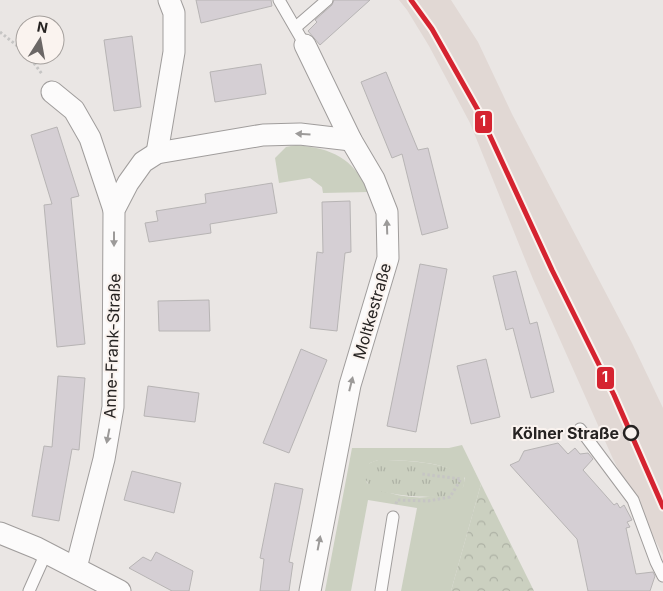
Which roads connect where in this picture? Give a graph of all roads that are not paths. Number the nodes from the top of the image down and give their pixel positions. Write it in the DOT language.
graph roads {
  1 [pos="169,0"];
  2 [pos="279,0"];
  3 [pos="327,0"];
  4 [pos="301,36"];
  5 [pos="52,92"];
  6 [pos="351,140"];
  7 [pos="157,153"];
  8 [pos="114,210"];
  9 [pos="580,429"];
  10 [pos="393,517"];
  11 [pos="0,533"];
  12 [pos="46,553"];
  13 [pos="76,568"];
  14 [pos="663,576"];
  15 [pos="29,591"];
  16 [pos="120,591"];
  17 [pos="310,591"];
  18 [pos="382,591"];
  1 -- 7 [label="street"];
  2 -- 4 [label="lane"];
  3 -- 4 [label="lane"];
  4 -- 6 [label="street, Moltkestraße"];
  5 -- 8 [label="street, Anne-Frank-Straße"];
  6 -- 7 [label="street, one-way"];
  17 -- 6 [label="street, Moltkestraße, one-way"];
  7 -- 8 [label="street, Anne-Frank-Straße"];
  8 -- 13 [label="street, Anne-Frank-Straße, one-way"];
  9 -- 14 [label="lane"];
  10 -- 18 [label="lane"];
  11 -- 12 [label="street"];
  12 -- 13 [label="street"];
  12 -- 15 [label="lane"];
  13 -- 16 [label="street"];
}
